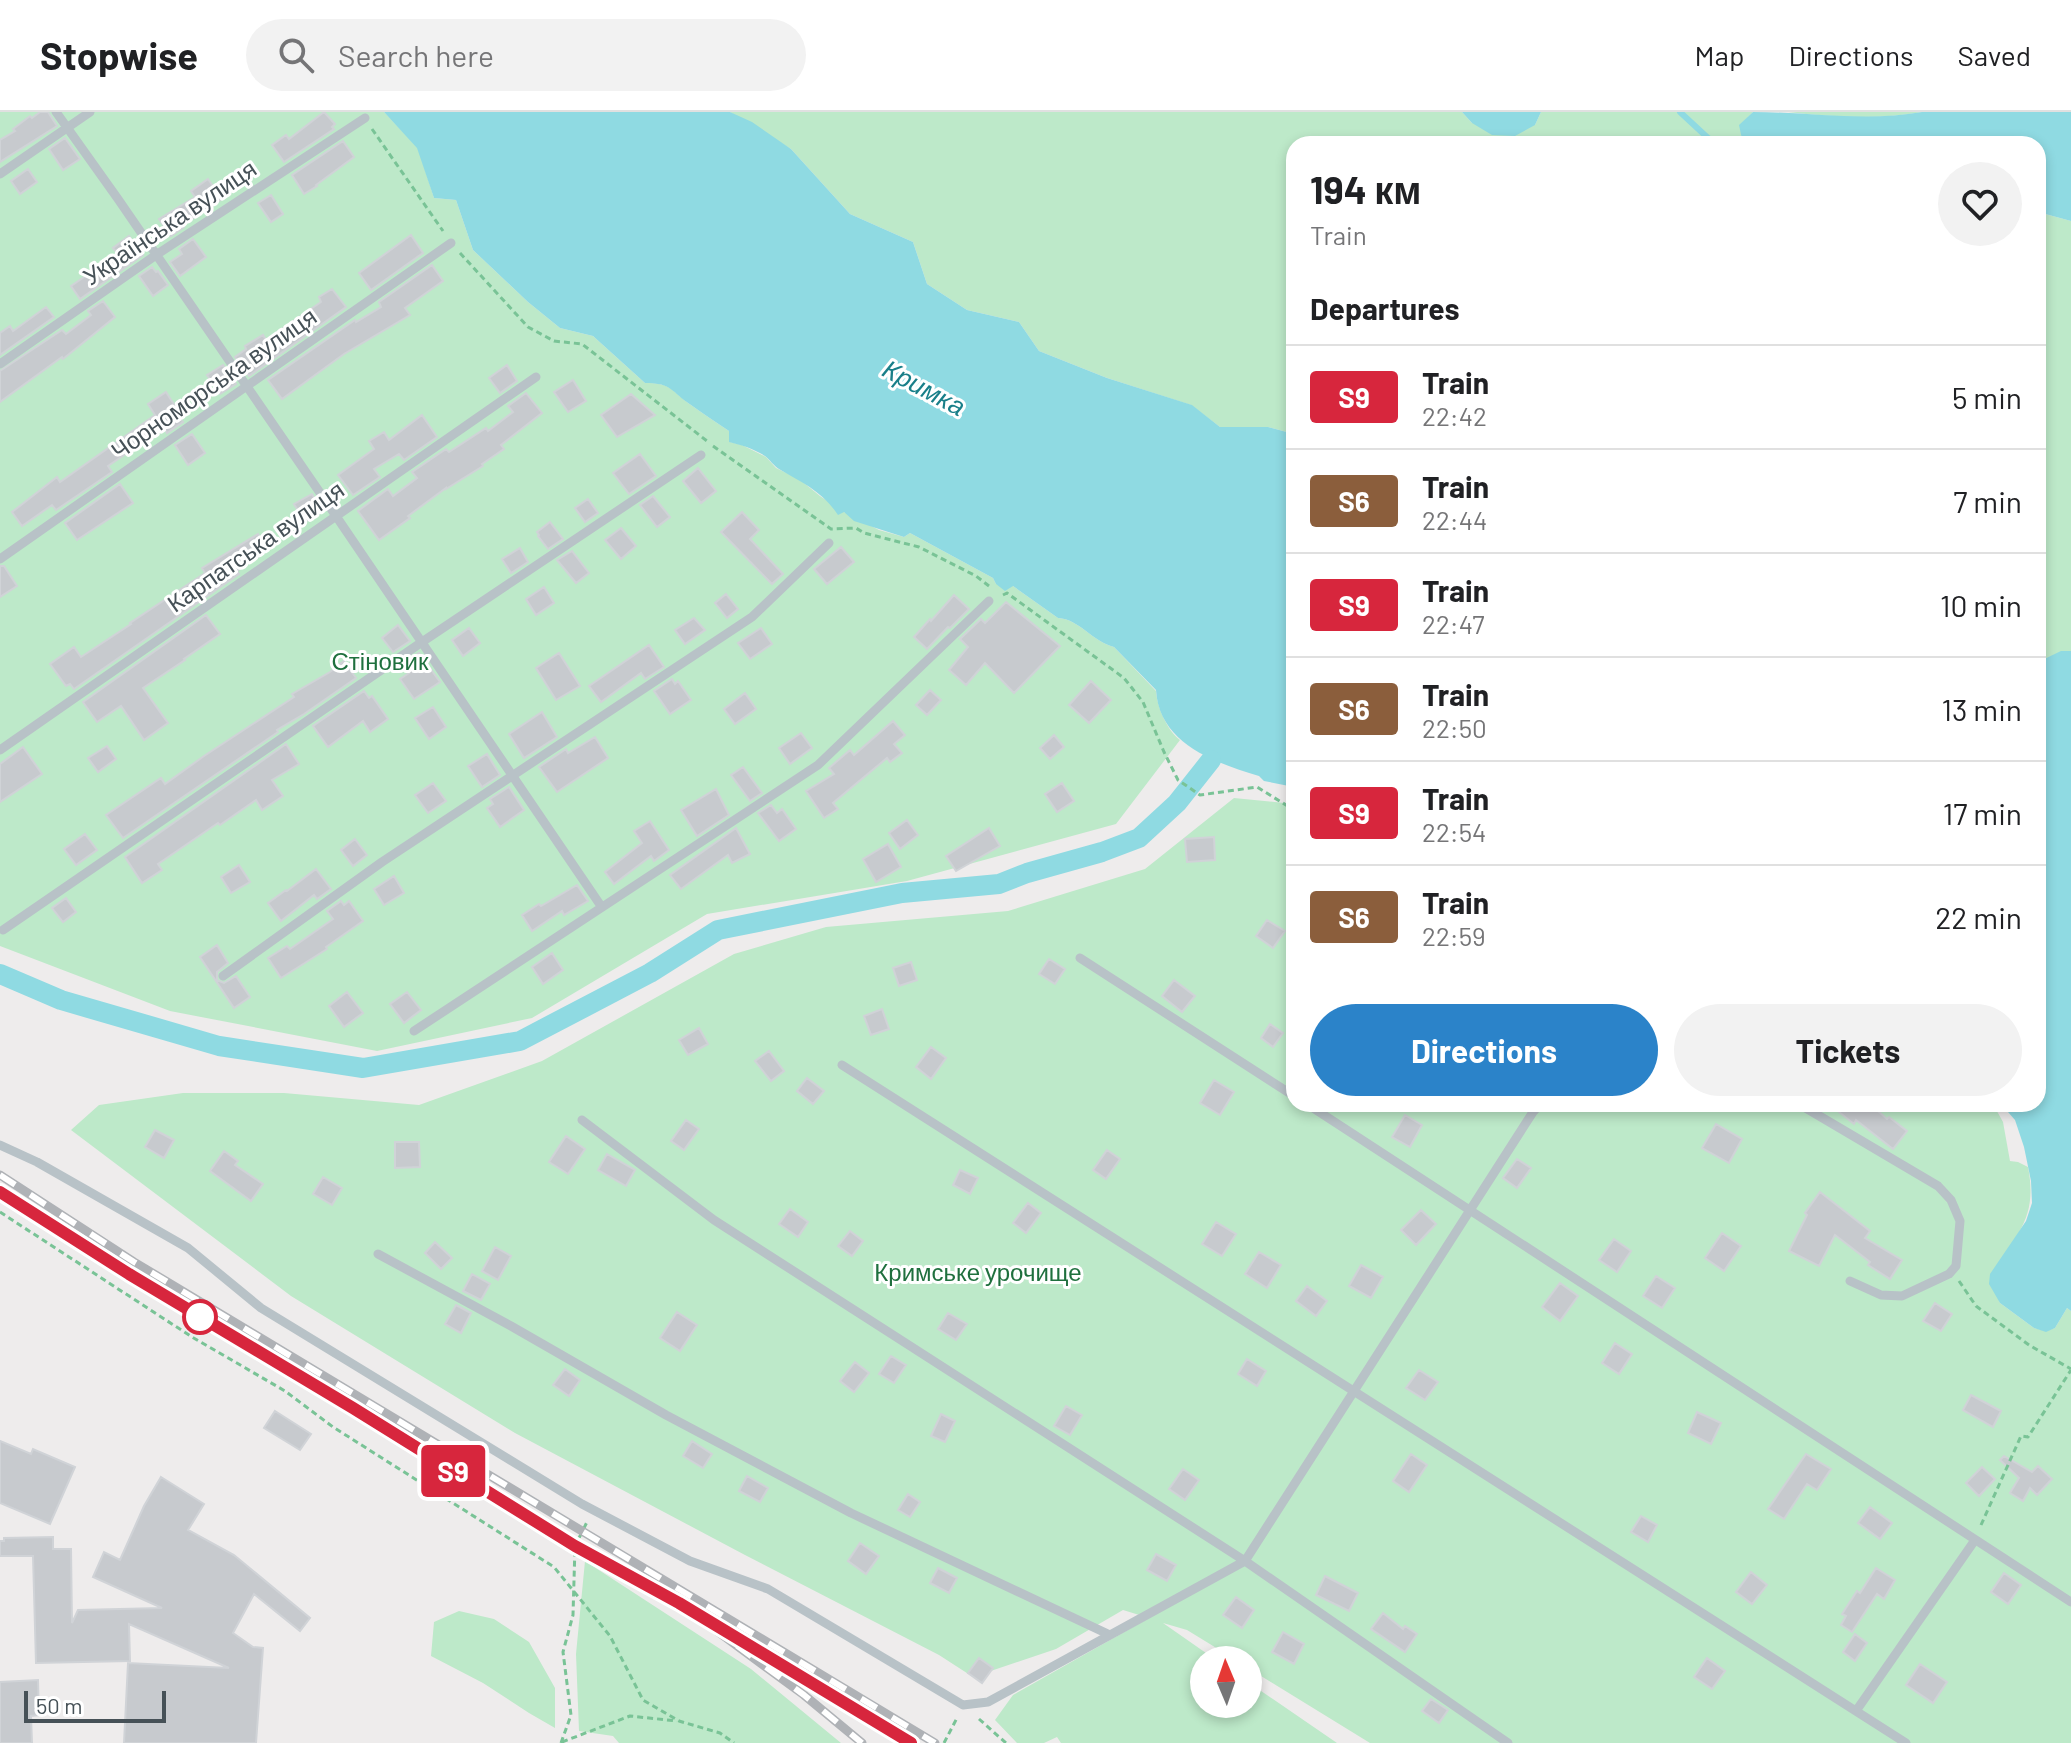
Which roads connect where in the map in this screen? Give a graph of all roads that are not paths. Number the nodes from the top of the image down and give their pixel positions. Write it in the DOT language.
graph roads {
  1 [pos="56,112"];
  2 [pos="90,112"];
  3 [pos="365,118"];
  4 [pos="66,128"];
  5 [pos="0,174"];
  6 [pos="451,243"];
  7 [pos="156,255"];
  8 [pos="0,364"];
  9 [pos="536,377"];
  10 [pos="246,385"];
  11 [pos="701,455"];
  12 [pos="336,516"];
  13 [pos="829,543"];
  14 [pos="0,559"];
  15 [pos="989,601"];
  16 [pos="422,642"];
  17 [pos="0,750"];
  18 [pos="514,776"];
  19 [pos="601,906"];
  20 [pos="3,930"];
  21 [pos="1080,958"];
  22 [pos="223,976"];
  23 [pos="414,1031"];
  24 [pos="842,1065"];
  25 [pos="1286,1091"];
  26 [pos="1319,1112"];
  27 [pos="1533,1112"];
  28 [pos="1813,1112"];
  29 [pos="582,1120"];
  30 [pos="0,1145"];
  31 [pos="1471,1209"];
  32 [pos="378,1254"];
  33 [pos="1850,1281"];
  34 [pos="1354,1390"];
  35 [pos="1975,1540"];
  36 [pos="1245,1561"];
  37 [pos="2071,1602"];
  38 [pos="1110,1635"];
  39 [pos="1856,1711"];
  40 [pos="1508,1743"];
  41 [pos="1906,1743"];
  1 -- 4 [label="lane"];
  2 -- 4 [label="lane"];
  3 -- 7 [label="lane, Українська вулиця"];
  4 -- 5 [label="lane"];
  4 -- 7 [label="lane"];
  6 -- 10 [label="lane, Чорноморська вулиця"];
  7 -- 8 [label="lane, Українська вулиця"];
  7 -- 10 [label="lane"];
  9 -- 12 [label="lane, Карпатська вулиця"];
  10 -- 12 [label="lane"];
  10 -- 14 [label="lane, Чорноморська вулиця"];
  11 -- 16 [label="lane"];
  12 -- 16 [label="lane"];
  12 -- 17 [label="lane, Карпатська вулиця"];
  13 -- 18 [label="lane"];
  15 -- 19 [label="lane"];
  16 -- 18 [label="lane"];
  16 -- 20 [label="lane"];
  18 -- 19 [label="lane"];
  18 -- 22 [label="lane"];
  19 -- 23 [label="lane"];
  21 -- 25 [label="lane"];
  24 -- 34 [label="lane"];
  26 -- 31 [label="lane"];
  27 -- 31 [label="lane"];
  28 -- 33 [label="lane"];
  29 -- 36 [label="lane"];
  30 -- 38 [label="lane"];
  31 -- 34 [label="lane"];
  31 -- 35 [label="lane"];
  32 -- 38 [label="lane"];
  34 -- 36 [label="lane"];
  34 -- 39 [label="lane"];
  35 -- 37 [label="lane"];
  35 -- 39 [label="lane"];
  36 -- 38 [label="lane"];
  36 -- 40 [label="lane"];
  39 -- 41 [label="lane"];
}
